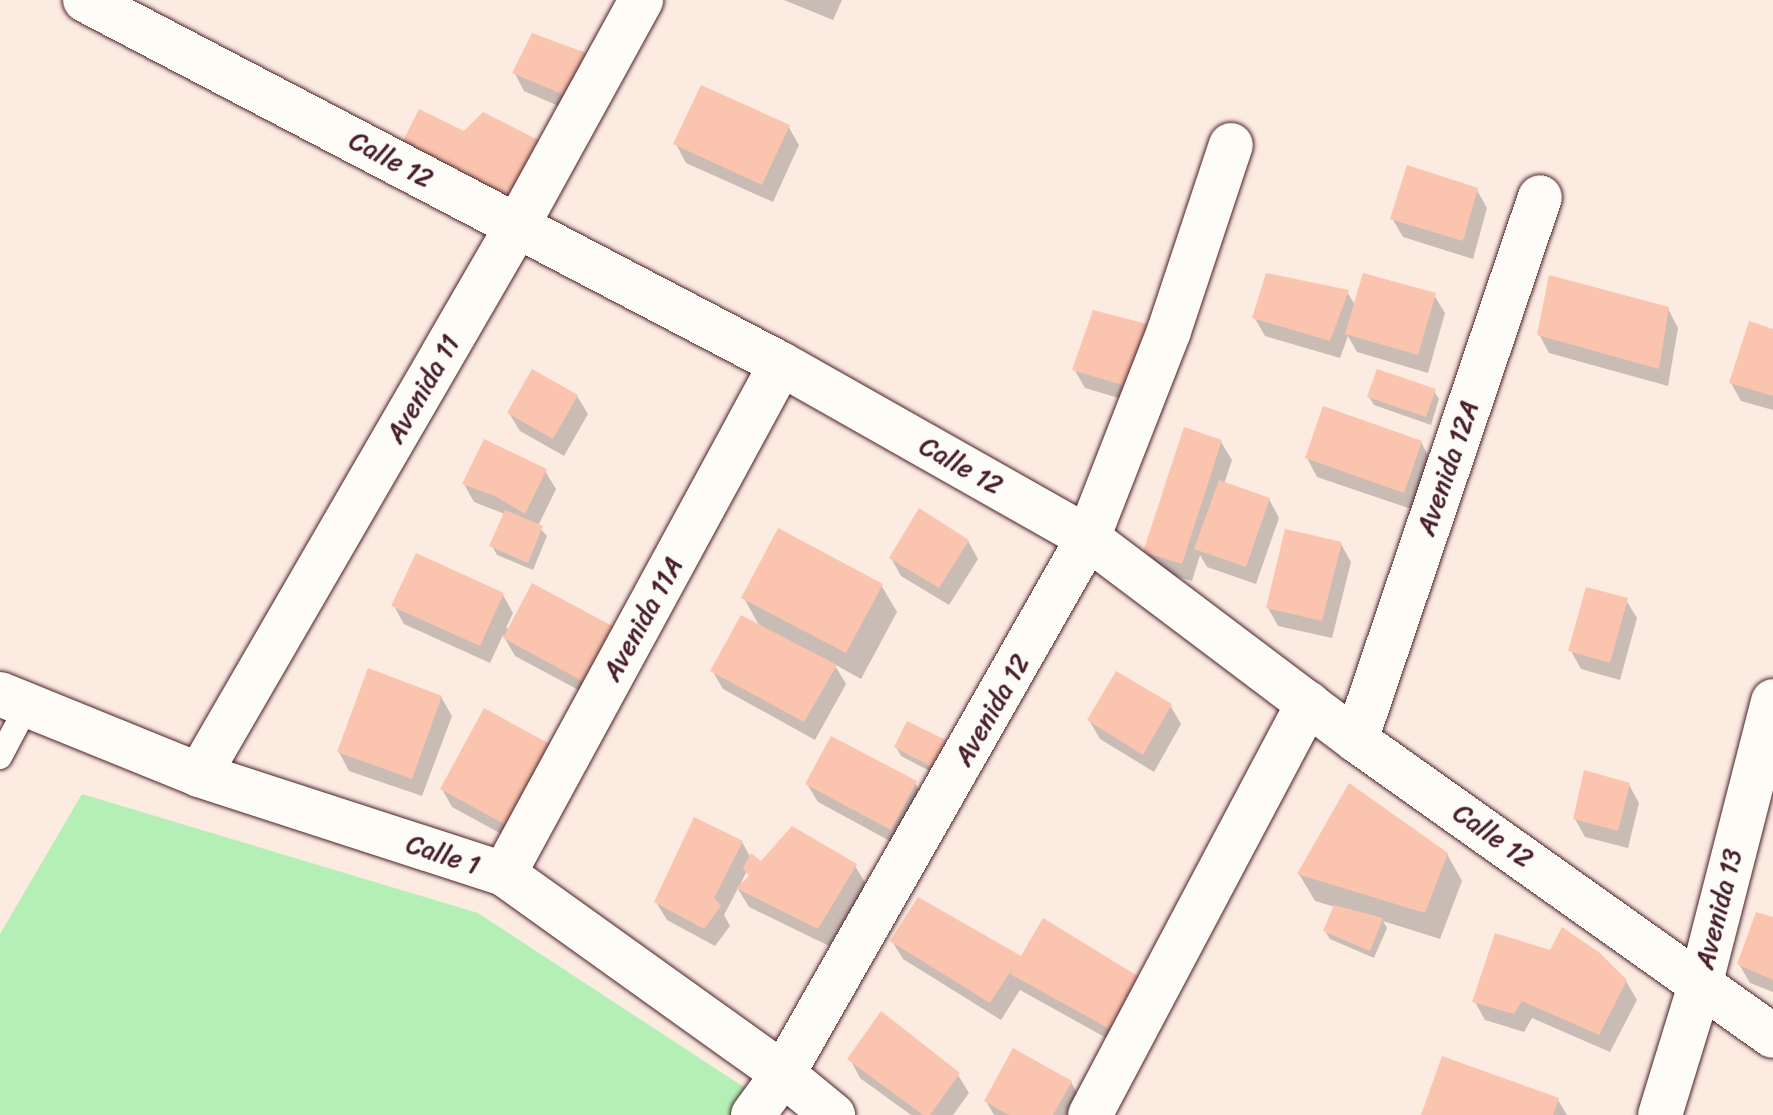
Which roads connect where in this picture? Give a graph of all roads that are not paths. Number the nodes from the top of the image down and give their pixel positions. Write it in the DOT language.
graph roads {
  1 [pos="85,0"];
  2 [pos="641,0"];
  3 [pos="1231,145"];
  4 [pos="1540,197"];
  5 [pos="517,226"];
  6 [pos="781,364"];
  7 [pos="1088,538"];
  8 [pos="13,700"];
  9 [pos="1773,701"];
  10 [pos="1308,703"];
  11 [pos="1356,740"];
  12 [pos="0,757"];
  13 [pos="199,775"];
  14 [pos="504,874"];
  15 [pos="1701,982"];
  16 [pos="1773,1036"];
  17 [pos="783,1074"];
  18 [pos="753,1115"];
  19 [pos="833,1115"];
  20 [pos="1090,1115"];
  21 [pos="1660,1115"];
  1 -- 5 [label="street, Calle 12"];
  2 -- 5 [label="street, Avenida 11"];
  3 -- 7 [label="street, Avenida 12"];
  4 -- 11 [label="street, Avenida 12A"];
  5 -- 6 [label="street, Calle 12"];
  5 -- 13 [label="street, Avenida 11"];
  6 -- 7 [label="street, Calle 12"];
  6 -- 14 [label="street, Avenida 11A"];
  7 -- 10 [label="street, Calle 12"];
  7 -- 17 [label="street, Avenida 12"];
  8 -- 12 [label="lane"];
  8 -- 13 [label="street, Calle 1"];
  9 -- 15 [label="street, Avenida 13"];
  10 -- 11 [label="street, Calle 12"];
  10 -- 20 [label="street"];
  11 -- 15 [label="street, Calle 12"];
  13 -- 14 [label="street, Calle 1"];
  14 -- 17 [label="street, Calle 1"];
  15 -- 16 [label="street, Calle 12"];
  15 -- 21 [label="street, Avenida 13"];
  17 -- 18 [label="street, Avenida 12"];
  17 -- 19 [label="street, Calle 1"];
}
